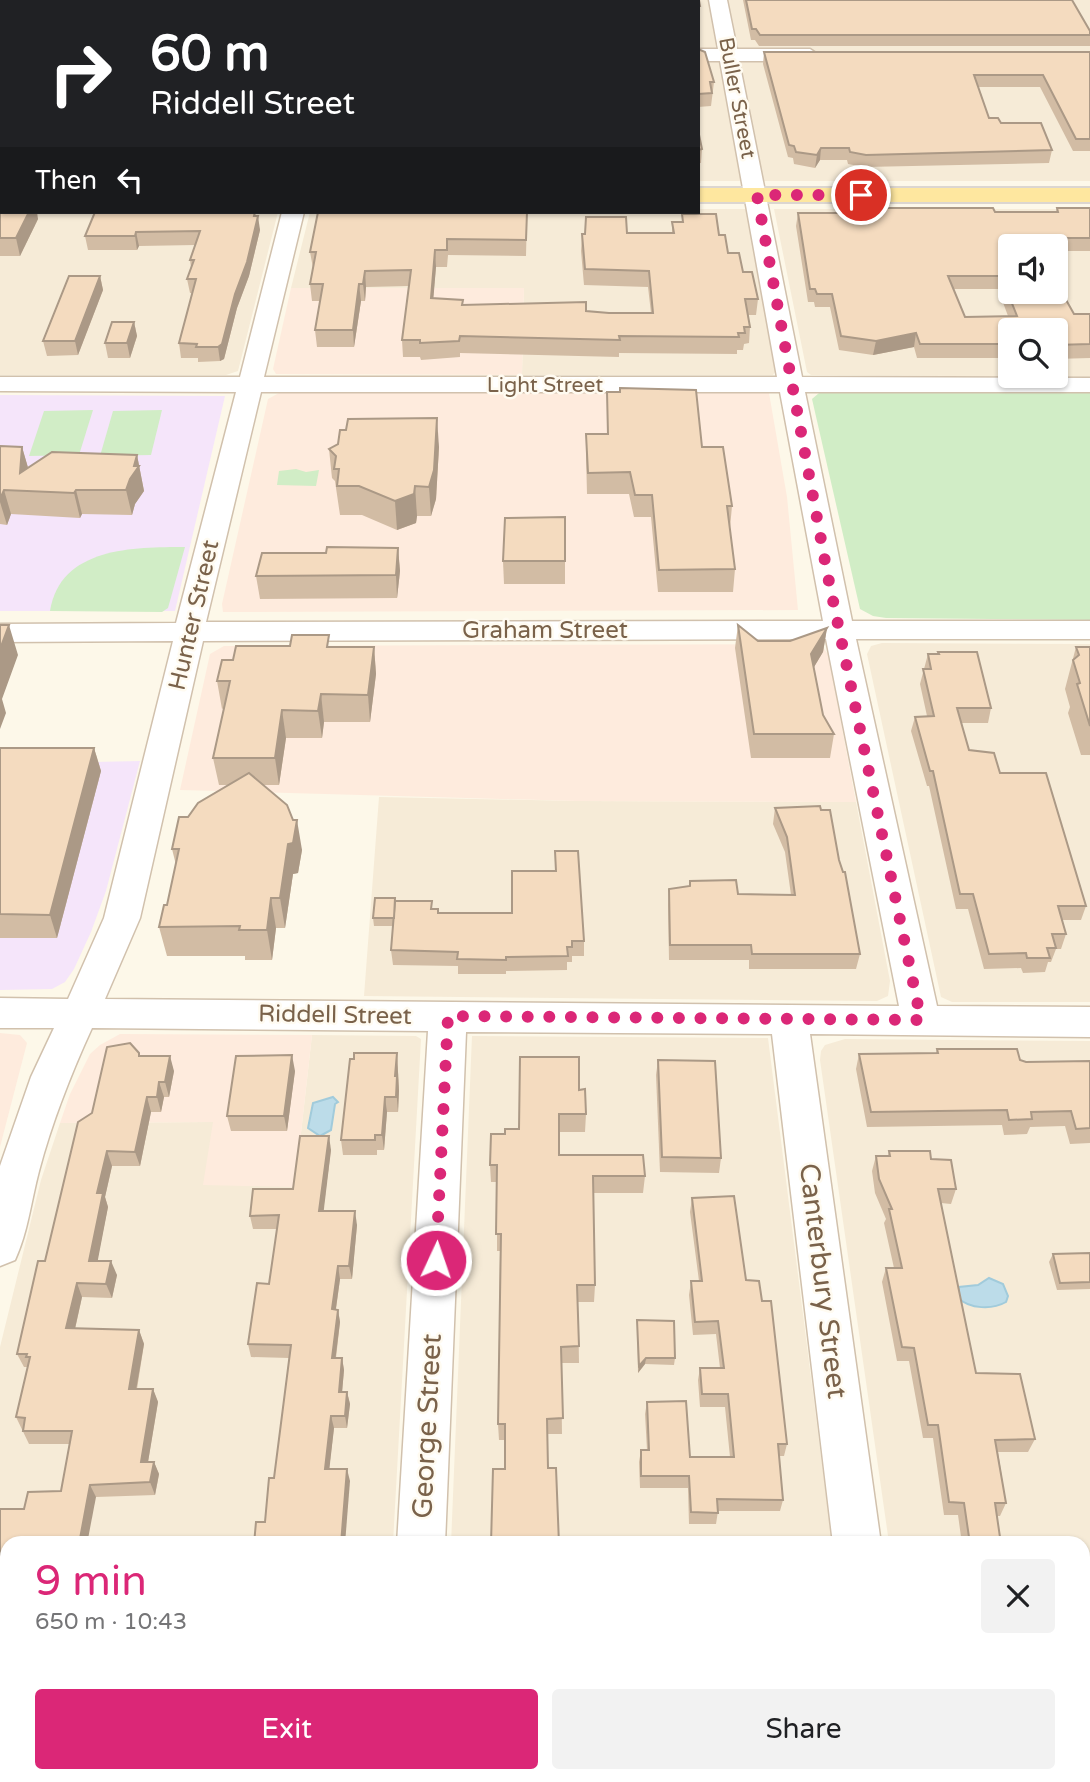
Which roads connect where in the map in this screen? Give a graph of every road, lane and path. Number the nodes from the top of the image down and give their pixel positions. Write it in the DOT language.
graph roads {
  1 [pos="718,0"];
  2 [pos="700,55"];
  3 [pos="729,55"];
  4 [pos="828,55"];
  5 [pos="700,195"];
  6 [pos="757,195"];
  7 [pos="1090,195"];
  8 [pos="292,214"];
  9 [pos="0,384"];
  10 [pos="249,385"];
  11 [pos="791,385"];
  12 [pos="1090,385"];
  13 [pos="840,630"];
  14 [pos="1090,630"];
  15 [pos="189,631"];
  16 [pos="0,634"];
  17 [pos="0,1013"];
  18 [pos="80,1014"];
  19 [pos="448,1016"];
  20 [pos="789,1019"];
  21 [pos="921,1020"];
  22 [pos="1090,1022"];
  23 [pos="0,1247"];
  24 [pos="421,1536"];
  25 [pos="856,1536"];
  1 -- 3 [label="street, Buller Street"];
  2 -- 3 [label="street"];
  3 -- 4 [label="street"];
  3 -- 6 [label="street, Buller Street"];
  5 -- 6 [label="main road"];
  6 -- 7 [label="main road"];
  6 -- 11 [label="street, Buller Street"];
  8 -- 10 [label="street, Hunter Street"];
  9 -- 10 [label="street, Light Street"];
  10 -- 11 [label="street, Light Street"];
  10 -- 15 [label="street, Hunter Street"];
  11 -- 12 [label="street, Light Street"];
  11 -- 13 [label="street, Buller Street"];
  13 -- 14 [label="street, Graham Street"];
  13 -- 15 [label="street, Graham Street"];
  13 -- 21 [label="street, Buller Street"];
  15 -- 16 [label="street, Graham Street"];
  15 -- 18 [label="street, Hunter Street"];
  17 -- 18 [label="street, Riddell Street"];
  18 -- 19 [label="street, Riddell Street"];
  18 -- 23 [label="street, Hunter Street"];
  19 -- 20 [label="street, Riddell Street"];
  19 -- 24 [label="street, George Street"];
  20 -- 21 [label="street, Riddell Street"];
  20 -- 25 [label="street, Canterbury Street"];
  21 -- 22 [label="street, Riddell Street"];
}
